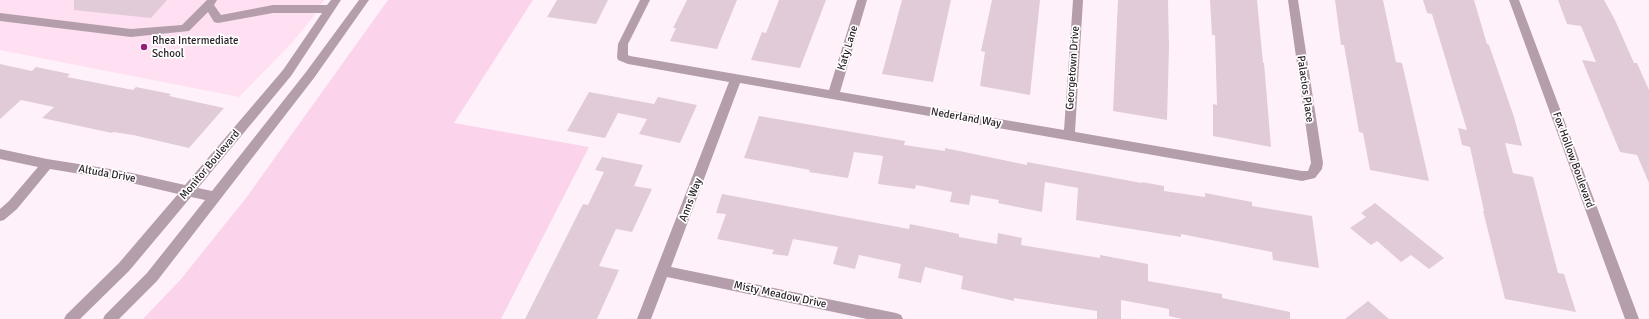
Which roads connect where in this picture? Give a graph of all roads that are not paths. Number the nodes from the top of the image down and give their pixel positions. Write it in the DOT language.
graph roads {
  1 [pos="364,0"];
  2 [pos="645,0"];
  3 [pos="862,0"];
  4 [pos="1078,0"];
  5 [pos="1293,0"];
  6 [pos="1514,0"];
  7 [pos="211,2"];
  8 [pos="333,5"];
  9 [pos="0,17"];
  10 [pos="736,79"];
  11 [pos="833,96"];
  12 [pos="1069,136"];
  13 [pos="0,154"];
  14 [pos="47,164"];
  15 [pos="1311,175"];
  16 [pos="187,192"];
  17 [pos="214,197"];
  18 [pos="0,216"];
  19 [pos="664,271"];
  20 [pos="71,319"];
  21 [pos="110,319"];
  22 [pos="644,319"];
  23 [pos="896,319"];
  24 [pos="1632,319"];
  1 -- 17 [label="street, Monitor Boulevard"];
  2 -- 10 [label="street, Nederland Way"];
  3 -- 11 [label="street, Katy Lane"];
  4 -- 12 [label="street, Georgetown Drive"];
  5 -- 15 [label="street, Palacios Place"];
  6 -- 24 [label="street, Fox Hollow Boulevard"];
  7 -- 8 [label="street"];
  7 -- 9 [label="street"];
  8 -- 16 [label="street, Monitor Boulevard"];
  10 -- 11 [label="street, Nederland Way"];
  10 -- 19 [label="street, Anns Way"];
  11 -- 12 [label="street, Nederland Way"];
  12 -- 15 [label="street, Nederland Way"];
  13 -- 14 [label="street, Altuda Drive"];
  14 -- 16 [label="street, Altuda Drive"];
  14 -- 18 [label="street"];
  16 -- 17 [label="street, Altuda Drive"];
  16 -- 20 [label="street, Monitor Boulevard"];
  17 -- 21 [label="street, Monitor Boulevard"];
  19 -- 22 [label="street, Anns Way"];
  19 -- 23 [label="street, Misty Meadow Drive"];
}
